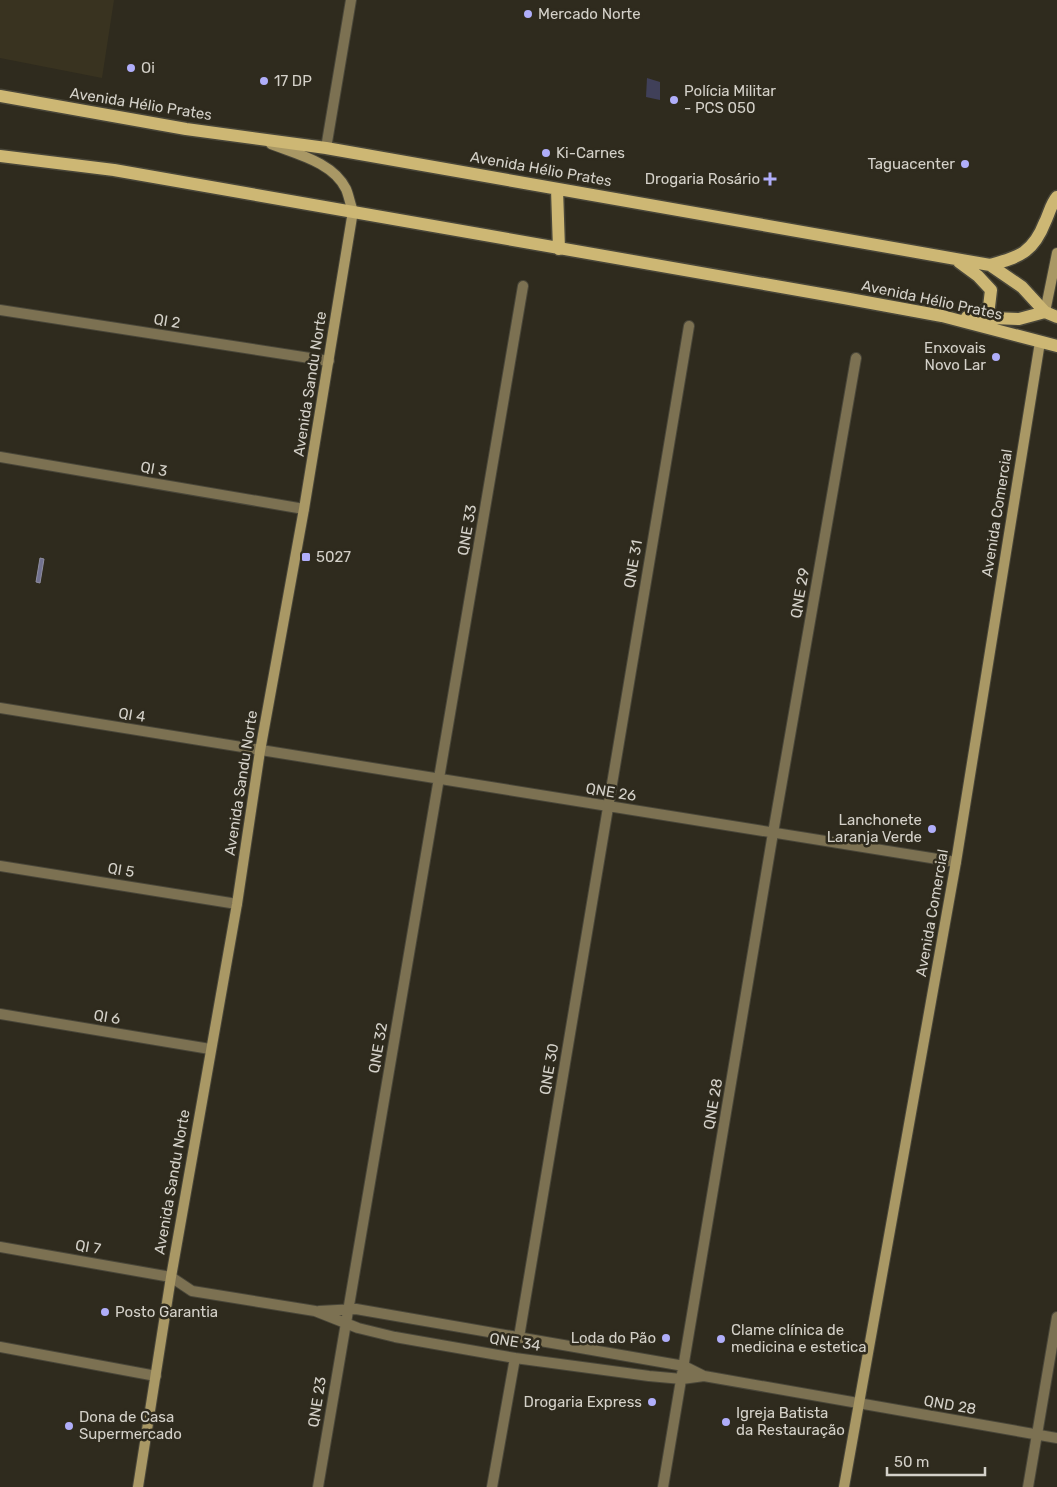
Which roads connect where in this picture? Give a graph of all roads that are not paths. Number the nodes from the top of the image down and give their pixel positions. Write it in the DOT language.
graph roads {
  1 [pos="351,0"];
  2 [pos="0,96"];
  3 [pos="257,138"];
  4 [pos="326,148"];
  5 [pos="0,156"];
  6 [pos="557,189"];
  7 [pos="1057,198"];
  8 [pos="353,211"];
  9 [pos="560,249"];
  10 [pos="1057,253"];
  11 [pos="956,259"];
  12 [pos="990,265"];
  13 [pos="523,286"];
  14 [pos="0,310"];
  15 [pos="1051,315"];
  16 [pos="942,316"];
  17 [pos="977,317"];
  18 [pos="689,326"];
  19 [pos="1040,342"];
  20 [pos="1057,346"];
  21 [pos="856,358"];
  22 [pos="329,361"];
  23 [pos="0,457"];
  24 [pos="304,510"];
  25 [pos="0,708"];
  26 [pos="260,751"];
  27 [pos="440,780"];
  28 [pos="608,806"];
  29 [pos="773,833"];
  30 [pos="956,862"];
  31 [pos="0,866"];
  32 [pos="236,904"];
  33 [pos="0,1014"];
  34 [pos="210,1049"];
  35 [pos="0,1247"];
  36 [pos="171,1277"];
  37 [pos="348,1308"];
  38 [pos="316,1311"];
  39 [pos="1057,1317"];
  40 [pos="345,1322"];
  41 [pos="519,1337"];
  42 [pos="0,1347"];
  43 [pos="515,1358"];
  44 [pos="684,1366"];
  45 [pos="156,1376"];
  46 [pos="704,1376"];
  47 [pos="682,1379"];
  48 [pos="858,1404"];
  49 [pos="1037,1435"];
  50 [pos="1057,1438"];
  51 [pos="138,1487"];
  52 [pos="318,1487"];
  53 [pos="492,1487"];
  54 [pos="664,1487"];
  55 [pos="844,1487"];
  56 [pos="1028,1487"];
  1 -- 4 [label="street"];
  2 -- 3 [label="main road, Avenida Hélio Prates"];
  3 -- 4 [label="main road, Avenida Hélio Prates"];
  3 -- 8 [label="main road, Avenida Sandu Norte"];
  4 -- 6 [label="main road, Avenida Hélio Prates"];
  5 -- 8 [label="main road, Avenida Hélio Prates"];
  6 -- 9 [label="main road"];
  6 -- 11 [label="main road, Avenida Hélio Prates"];
  7 -- 12 [label="main road"];
  8 -- 9 [label="main road, Avenida Hélio Prates"];
  8 -- 22 [label="main road, Avenida Sandu Norte"];
  9 -- 16 [label="main road, Avenida Hélio Prates"];
  10 -- 15 [label="main road"];
  11 -- 12 [label="main road, Avenida Hélio Prates"];
  11 -- 17 [label="main road"];
  12 -- 15 [label="main road, Avenida Hélio Prates"];
  13 -- 27 [label="street, QNE 33"];
  14 -- 22 [label="street, QI 2"];
  15 -- 17 [label="main road"];
  16 -- 17 [label="main road"];
  16 -- 19 [label="main road, Avenida Hélio Prates"];
  18 -- 28 [label="street, QNE 31"];
  19 -- 20 [label="main road, Avenida Hélio Prates"];
  19 -- 30 [label="main road, Avenida Comercial"];
  21 -- 29 [label="street, QNE 29"];
  22 -- 24 [label="main road, Avenida Sandu Norte"];
  23 -- 24 [label="street, QI 3"];
  24 -- 26 [label="main road, Avenida Sandu Norte"];
  25 -- 26 [label="street, QI 4"];
  26 -- 27 [label="street, QNE 26"];
  26 -- 32 [label="main road, Avenida Sandu Norte"];
  27 -- 28 [label="street, QNE 26"];
  27 -- 37 [label="street, QNE 32"];
  28 -- 29 [label="street, QNE 26"];
  28 -- 41 [label="street, QNE 30"];
  29 -- 30 [label="street, QNE 26"];
  29 -- 44 [label="street, QNE 28"];
  30 -- 48 [label="main road, Avenida Comercial"];
  31 -- 32 [label="street, QI 5"];
  32 -- 34 [label="main road, Avenida Sandu Norte"];
  33 -- 34 [label="street, QI 6"];
  34 -- 36 [label="main road, Avenida Sandu Norte"];
  35 -- 36 [label="street, QI 7"];
  36 -- 38 [label="street"];
  36 -- 45 [label="main road, Avenida Sandu Norte"];
  37 -- 38 [label="street, QNE 34"];
  37 -- 40 [label="street, QNE 32"];
  37 -- 41 [label="street, QNE 34"];
  38 -- 40 [label="street, QNE 34"];
  39 -- 49 [label="street"];
  40 -- 43 [label="street, QNE 34"];
  40 -- 52 [label="street, QNE 23"];
  41 -- 44 [label="street, QNE 34"];
  42 -- 45 [label="street"];
  43 -- 47 [label="street, QNE 34"];
  43 -- 53 [label="street"];
  44 -- 46 [label="street, QNE 34"];
  44 -- 47 [label="street, QNE 28"];
  45 -- 51 [label="main road, Avenida Sandu Norte"];
  46 -- 47 [label="street, QNE 34"];
  46 -- 48 [label="street, QND 28"];
  47 -- 54 [label="street, QNE 28"];
  48 -- 49 [label="street, QND 28"];
  48 -- 55 [label="main road, Avenida Comercial"];
  49 -- 50 [label="street, QND 28"];
  49 -- 56 [label="street"];
}
